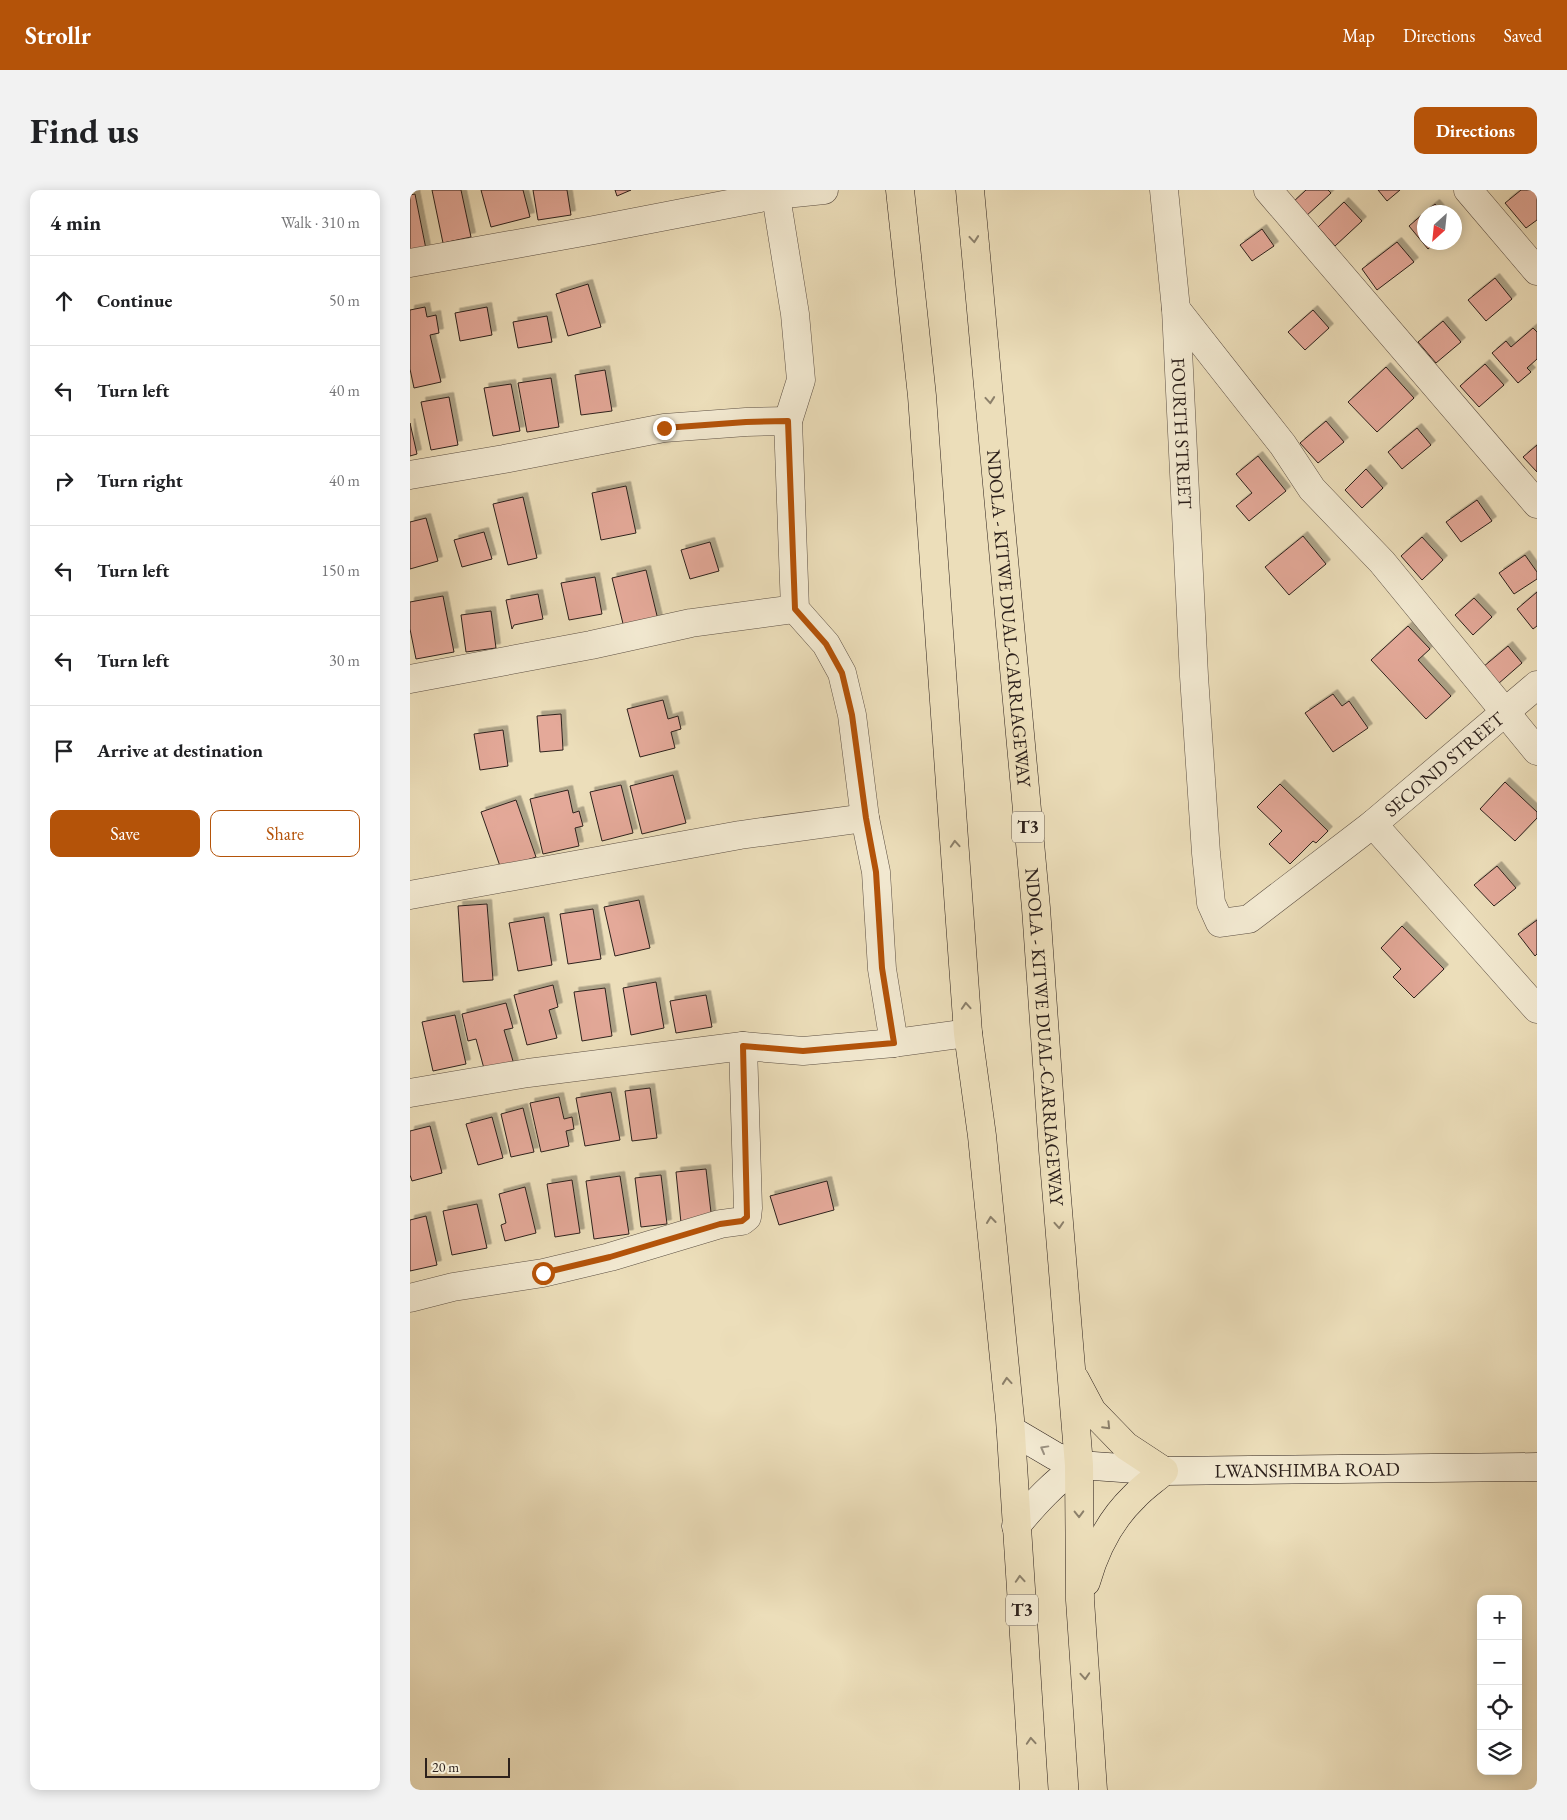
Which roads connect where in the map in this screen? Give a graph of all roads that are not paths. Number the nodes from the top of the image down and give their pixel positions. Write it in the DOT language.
graph roads {
  1 [pos="824,190"];
  2 [pos="900,190"];
  3 [pos="970,190"];
  4 [pos="1164,190"];
  5 [pos="1268,190"];
  6 [pos="1468,190"];
  7 [pos="775,192"];
  8 [pos="410,263"];
  9 [pos="1537,271"];
  10 [pos="1176,309"];
  11 [pos="788,421"];
  12 [pos="410,475"];
  13 [pos="1537,504"];
  14 [pos="795,609"];
  15 [pos="410,679"];
  16 [pos="1537,685"];
  17 [pos="1506,712"];
  18 [pos="1537,751"];
  19 [pos="866,818"];
  20 [pos="1373,824"];
  21 [pos="410,895"];
  22 [pos="1537,1009"];
  23 [pos="968,1033"];
  24 [pos="894,1043"];
  25 [pos="743,1046"];
  26 [pos="410,1093"];
  27 [pos="410,1298"];
  28 [pos="1070,1372"];
  29 [pos="1011,1430"];
  30 [pos="1078,1465"];
  31 [pos="1537,1467"];
  32 [pos="1164,1471"];
  33 [pos="1016,1526"];
  34 [pos="1080,1600"];
  35 [pos="1034,1790"];
  36 [pos="1093,1790"];
  1 -- 7 [label="street"];
  23 -- 2 [label="highway, T3, one-way"];
  3 -- 28 [label="highway, NDOLA - KITWE DUAL-CARRIAGEWAY / T3, one-way"];
  4 -- 10 [label="street, FOURTH STREET"];
  5 -- 13 [label="street"];
  6 -- 9 [label="street"];
  7 -- 8 [label="street"];
  7 -- 11 [label="street"];
  10 -- 17 [label="street"];
  10 -- 20 [label="street, FOURTH STREET"];
  11 -- 12 [label="street"];
  11 -- 14 [label="street"];
  14 -- 15 [label="street"];
  14 -- 19 [label="street"];
  16 -- 17 [label="street, SECOND STREET"];
  17 -- 18 [label="street"];
  17 -- 20 [label="street, SECOND STREET"];
  19 -- 21 [label="street"];
  19 -- 24 [label="street"];
  20 -- 22 [label="street"];
  23 -- 24 [label="street"];
  29 -- 23 [label="highway, T3, one-way"];
  24 -- 25 [label="street"];
  25 -- 26 [label="street"];
  25 -- 27 [label="street"];
  28 -- 30 [label="highway, NDOLA - KITWE DUAL-CARRIAGEWAY / T3"];
  28 -- 32 [label="highway, one-way"];
  30 -- 29 [label="street, LWANSHIMBA ROAD, one-way"];
  29 -- 33 [label="highway, T3"];
  30 -- 32 [label="street, LWANSHIMBA ROAD"];
  30 -- 33 [label="street"];
  30 -- 34 [label="highway, T3, one-way"];
  31 -- 32 [label="street, LWANSHIMBA ROAD"];
  32 -- 34 [label="highway"];
  35 -- 33 [label="highway, T3, one-way"];
  34 -- 36 [label="highway, T3, one-way"];
}
